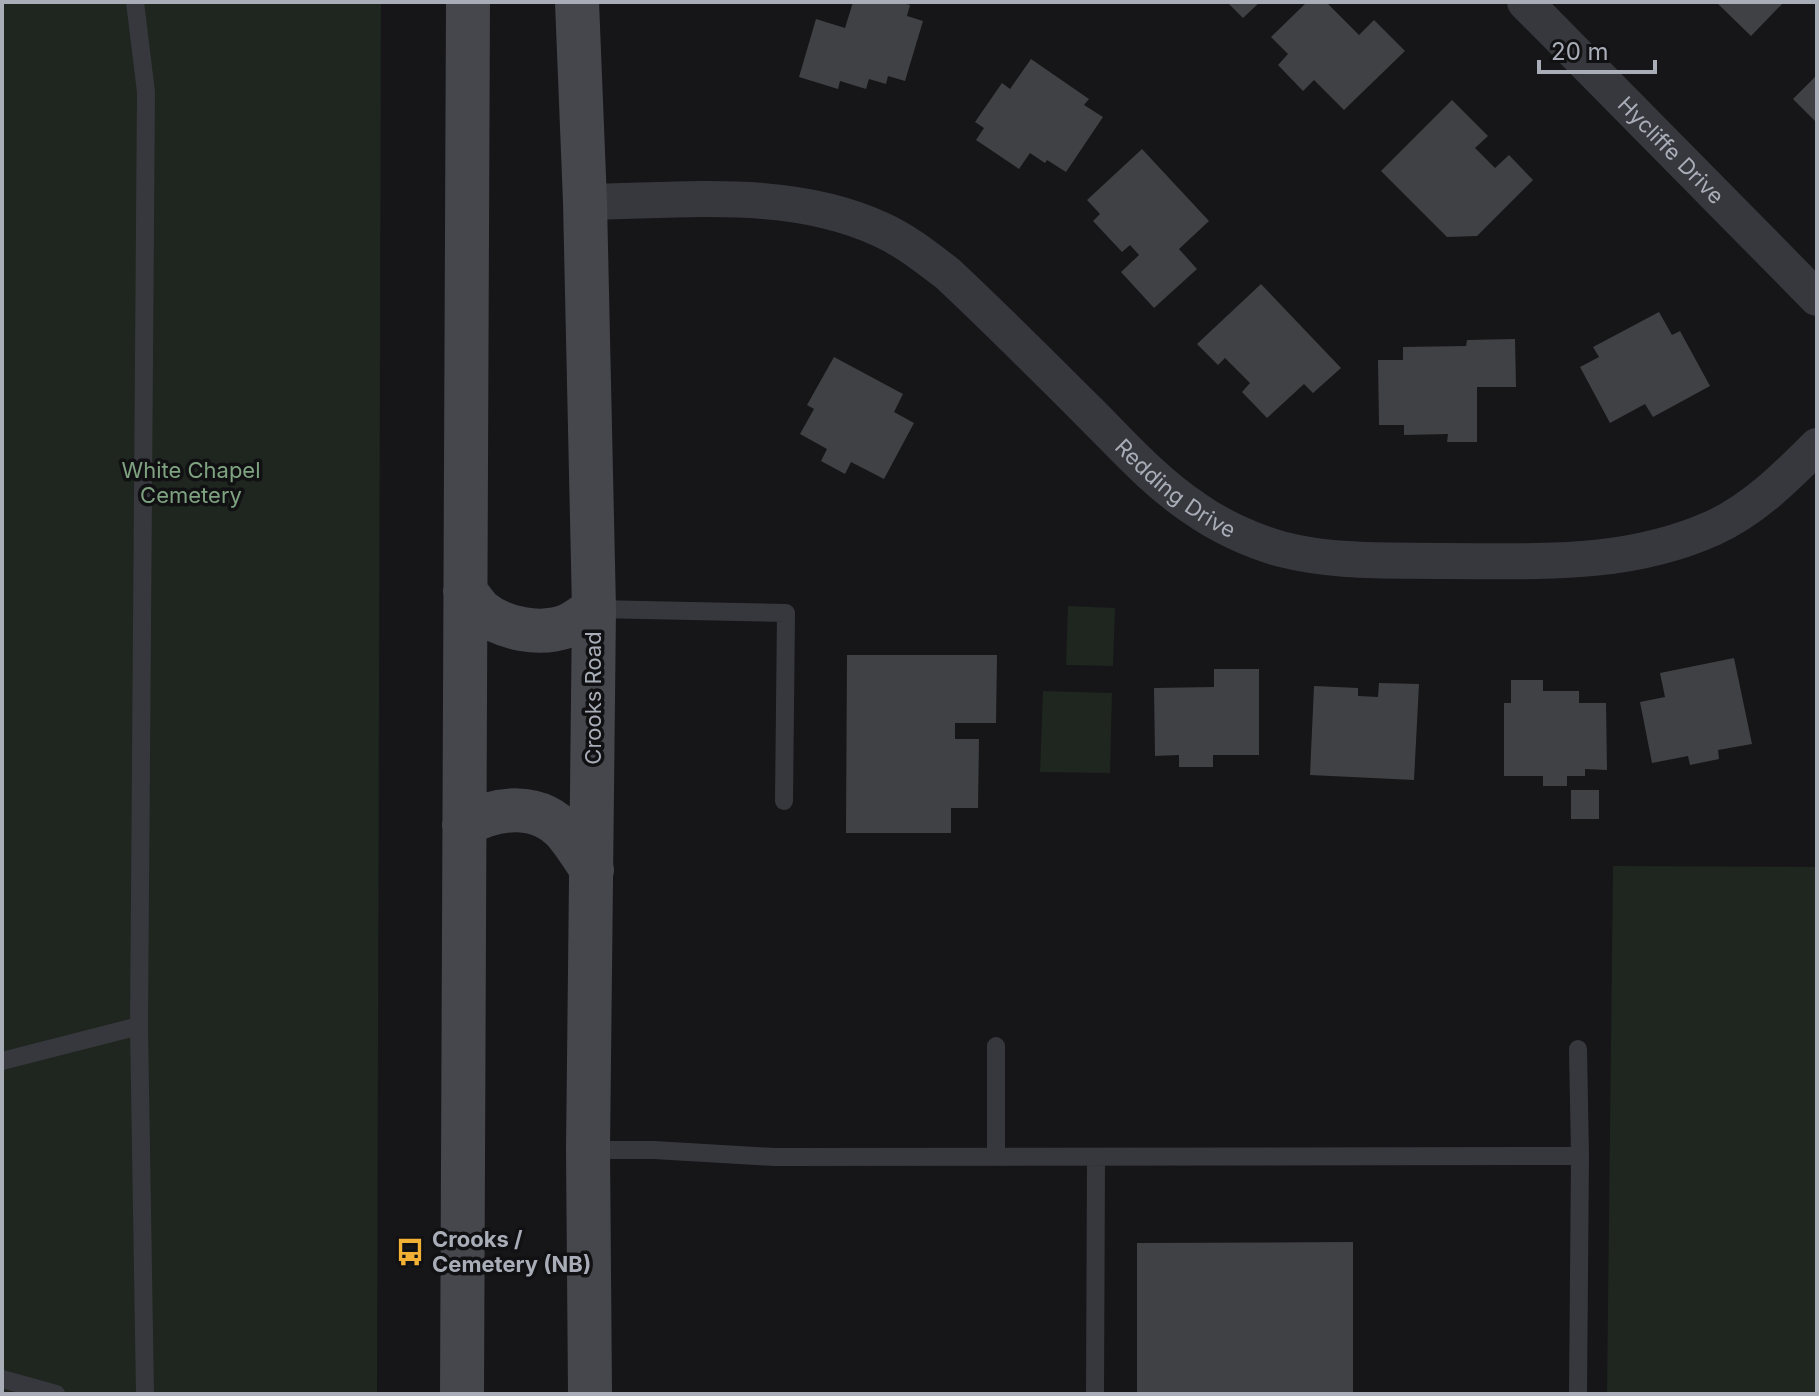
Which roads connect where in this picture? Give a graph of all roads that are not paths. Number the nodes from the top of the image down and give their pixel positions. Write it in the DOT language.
graph roads {
  1 [pos="135,2"];
  2 [pos="468,2"];
  3 [pos="577,2"];
  4 [pos="1525,2"];
  5 [pos="585,202"];
  6 [pos="1817,298"];
  7 [pos="1817,446"];
  8 [pos="465,591"];
  9 [pos="594,609"];
  10 [pos="784,801"];
  11 [pos="464,825"];
  12 [pos="592,870"];
  13 [pos="139,1026"];
  14 [pos="996,1046"];
  15 [pos="1578,1049"];
  16 [pos="2,1061"];
  17 [pos="588,1150"];
  18 [pos="1580,1156"];
  19 [pos="996,1157"];
  20 [pos="1096,1158"];
  21 [pos="2,1379"];
  22 [pos="56,1394"];
  23 [pos="145,1394"];
  24 [pos="462,1394"];
  25 [pos="590,1394"];
  26 [pos="1095,1394"];
  27 [pos="1578,1394"];
  1 -- 13 [label="lane"];
  2 -- 8 [label="main road"];
  3 -- 5 [label="main road, Crooks Road"];
  4 -- 6 [label="street, Hycliffe Drive"];
  5 -- 7 [label="street, Redding Drive"];
  5 -- 9 [label="main road, Crooks Road"];
  8 -- 9 [label="main road"];
  8 -- 11 [label="main road"];
  9 -- 10 [label="lane"];
  9 -- 12 [label="main road, Crooks Road"];
  11 -- 12 [label="main road"];
  11 -- 24 [label="main road"];
  12 -- 17 [label="main road, Crooks Road"];
  13 -- 16 [label="lane"];
  13 -- 23 [label="lane"];
  14 -- 19 [label="lane"];
  15 -- 18 [label="lane"];
  17 -- 19 [label="lane"];
  17 -- 25 [label="main road, Crooks Road"];
  18 -- 20 [label="lane"];
  18 -- 27 [label="lane"];
  19 -- 20 [label="lane"];
  20 -- 26 [label="lane"];
  21 -- 22 [label="lane"];
}
